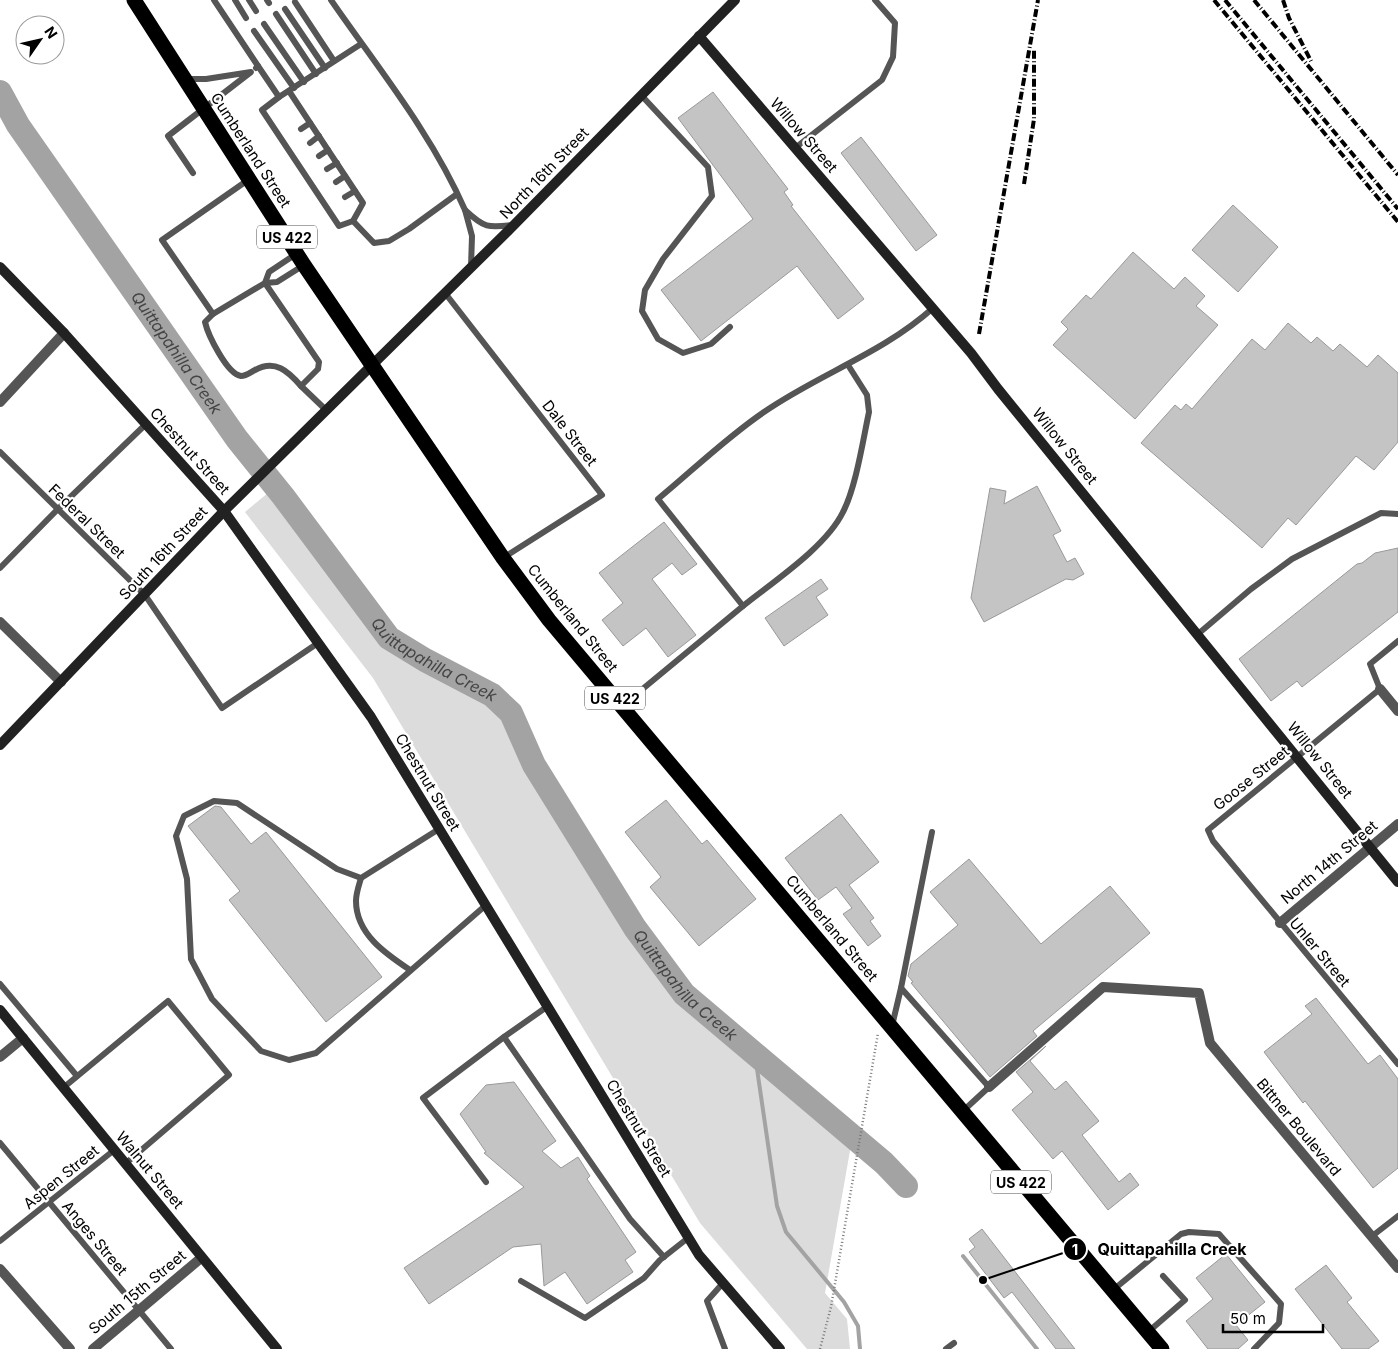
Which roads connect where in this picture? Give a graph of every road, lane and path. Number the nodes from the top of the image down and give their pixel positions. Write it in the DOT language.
graph roads {
  1 [pos="134,0"];
  2 [pos="214,0"];
  3 [pos="235,0"];
  4 [pos="249,0"];
  5 [pos="331,0"];
  6 [pos="875,0"];
  7 [pos="295,2"];
  8 [pos="730,2"];
  9 [pos="285,8"];
  10 [pos="256,11"];
  11 [pos="276,14"];
  12 [pos="246,18"];
  13 [pos="264,24"];
  14 [pos="254,31"];
  15 [pos="699,36"];
  16 [pos="361,44"];
  17 [pos="334,62"];
  18 [pos="258,66"];
  19 [pos="324,68"];
  20 [pos="250,72"];
  21 [pos="316,74"];
  22 [pos="185,79"];
  23 [pos="304,82"];
  24 [pos="291,90"];
  25 [pos="641,94"];
  26 [pos="280,98"];
  27 [pos="204,109"];
  28 [pos="310,123"];
  29 [pos="301,129"];
  30 [pos="319,136"];
  31 [pos="290,137"];
  32 [pos="283,141"];
  33 [pos="310,143"];
  34 [pos="795,148"];
  35 [pos="328,150"];
  36 [pos="298,151"];
  37 [pos="292,155"];
  38 [pos="319,156"];
  39 [pos="336,163"];
  40 [pos="307,164"];
  41 [pos="301,168"];
  42 [pos="327,169"];
  43 [pos="193,173"];
  44 [pos="345,176"];
  45 [pos="316,178"];
  46 [pos="249,179"];
  47 [pos="309,182"];
  48 [pos="336,182"];
  49 [pos="355,191"];
  50 [pos="458,194"];
  51 [pos="345,197"];
  52 [pos="334,204"];
  53 [pos="327,209"];
  54 [pos="464,210"];
  55 [pos="353,221"];
  56 [pos="514,224"];
  57 [pos="301,259"];
  58 [pos="0,267"];
  59 [pos="471,267"];
  60 [pos="265,283"];
  61 [pos="445,293"];
  62 [pos="933,308"];
  63 [pos="212,314"];
  64 [pos="730,326"];
  65 [pos="64,334"];
  66 [pos="372,364"];
  67 [pos="848,365"];
  68 [pos="300,386"];
  69 [pos="0,402"];
  70 [pos="326,410"];
  71 [pos="146,424"];
  72 [pos="0,452"];
  73 [pos="57,510"];
  74 [pos="224,511"];
  75 [pos="1398,514"];
  76 [pos="503,558"];
  77 [pos="0,568"];
  78 [pos="145,595"];
  79 [pos="744,606"];
  80 [pos="0,622"];
  81 [pos="1198,634"];
  82 [pos="1398,640"];
  83 [pos="318,643"];
  84 [pos="61,682"];
  85 [pos="1380,689"];
  86 [pos="622,706"];
  87 [pos="1398,711"];
  88 [pos="0,745"];
  89 [pos="1298,756"];
  90 [pos="1398,824"];
  91 [pos="439,829"];
  92 [pos="1208,830"];
  93 [pos="932,832"];
  94 [pos="1370,847"];
  95 [pos="360,878"];
  96 [pos="1398,882"];
  97 [pos="486,905"];
  98 [pos="1280,923"];
  99 [pos="410,970"];
  100 [pos="0,984"];
  101 [pos="901,988"];
  102 [pos="548,1006"];
  103 [pos="0,1010"];
  104 [pos="882,1014"];
  105 [pos="892,1027"];
  106 [pos="504,1037"];
  107 [pos="23,1038"];
  108 [pos="0,1057"];
  109 [pos="1398,1064"];
  110 [pos="77,1076"];
  111 [pos="989,1087"];
  112 [pos="63,1088"];
  113 [pos="962,1112"];
  114 [pos="0,1143"];
  115 [pos="113,1151"];
  116 [pos="125,1164"];
  117 [pos="486,1182"];
  118 [pos="48,1203"];
  119 [pos="1398,1216"];
  120 [pos="1371,1237"];
  121 [pos="688,1238"];
  122 [pos="0,1241"];
  123 [pos="664,1257"];
  124 [pos="201,1258"];
  125 [pos="1398,1268"];
  126 [pos="0,1270"];
  127 [pos="1163,1276"];
  128 [pos="521,1281"];
  129 [pos="723,1283"];
  130 [pos="1113,1290"];
  131 [pos="138,1309"];
  132 [pos="1148,1332"];
  133 [pos="954,1343"];
  134 [pos="70,1349"];
  135 [pos="93,1349"];
  136 [pos="171,1349"];
  137 [pos="277,1349"];
  138 [pos="725,1349"];
  139 [pos="780,1349"];
  140 [pos="820,1349"];
  141 [pos="946,1349"];
  142 [pos="1162,1349"];
  143 [pos="1254,1349"];
  1 -- 22 [label="highway, Cumberland Street / US 422"];
  2 -- 18 [label="lane"];
  3 -- 12 [label="lane"];
  4 -- 10 [label="lane"];
  5 -- 16 [label="lane"];
  6 -- 34 [label="lane"];
  7 -- 17 [label="lane"];
  8 -- 15 [label="street, North 16th Street"];
  9 -- 19 [label="lane"];
  11 -- 21 [label="lane"];
  13 -- 23 [label="lane"];
  14 -- 24 [label="lane"];
  15 -- 25 [label="street, North 16th Street"];
  15 -- 34 [label="street, Willow Street"];
  16 -- 17 [label="lane"];
  16 -- 50 [label="lane"];
  17 -- 19 [label="lane"];
  18 -- 20 [label="lane"];
  18 -- 26 [label="lane"];
  19 -- 21 [label="lane"];
  20 -- 22 [label="lane"];
  20 -- 27 [label="lane"];
  21 -- 23 [label="lane"];
  22 -- 27 [label="highway, Cumberland Street / US 422"];
  23 -- 24 [label="lane"];
  24 -- 26 [label="lane"];
  24 -- 28 [label="lane"];
  25 -- 56 [label="street, North 16th Street"];
  25 -- 64 [label="lane"];
  26 -- 32 [label="lane"];
  27 -- 43 [label="lane"];
  27 -- 46 [label="highway, Cumberland Street / US 422"];
  28 -- 29 [label="lane"];
  28 -- 30 [label="lane"];
  30 -- 33 [label="lane"];
  30 -- 35 [label="lane"];
  31 -- 32 [label="lane"];
  32 -- 37 [label="lane"];
  34 -- 62 [label="street, Willow Street"];
  35 -- 38 [label="lane"];
  35 -- 39 [label="lane"];
  36 -- 37 [label="lane"];
  37 -- 41 [label="lane"];
  39 -- 42 [label="lane"];
  39 -- 44 [label="lane"];
  40 -- 41 [label="lane"];
  41 -- 47 [label="lane"];
  44 -- 48 [label="lane"];
  44 -- 49 [label="lane"];
  45 -- 47 [label="lane"];
  46 -- 57 [label="highway, Cumberland Street / US 422"];
  46 -- 63 [label="lane"];
  47 -- 53 [label="lane"];
  49 -- 51 [label="lane"];
  49 -- 55 [label="lane"];
  50 -- 54 [label="lane"];
  50 -- 55 [label="lane"];
  52 -- 53 [label="lane"];
  53 -- 55 [label="lane"];
  54 -- 56 [label="lane"];
  54 -- 59 [label="lane"];
  56 -- 59 [label="street, North 16th Street"];
  57 -- 60 [label="lane"];
  57 -- 60 [label="lane"];
  57 -- 66 [label="highway, Cumberland Street / US 422"];
  58 -- 65 [label="street, Chestnut Street"];
  59 -- 61 [label="street, North 16th Street"];
  60 -- 63 [label="lane"];
  60 -- 68 [label="lane"];
  61 -- 66 [label="street, North 16th Street"];
  61 -- 76 [label="lane, Dale Street"];
  62 -- 67 [label="lane"];
  62 -- 81 [label="street, Willow Street"];
  63 -- 68 [label="lane"];
  65 -- 69 [label="street"];
  65 -- 71 [label="street, Chestnut Street"];
  66 -- 70 [label="street, South 16th Street"];
  66 -- 76 [label="highway, Cumberland Street / US 422"];
  67 -- 79 [label="lane"];
  67 -- 79 [label="lane"];
  68 -- 70 [label="lane"];
  70 -- 74 [label="street, South 16th Street"];
  71 -- 73 [label="lane"];
  71 -- 74 [label="street, Chestnut Street"];
  72 -- 73 [label="lane, Federal Street"];
  73 -- 77 [label="lane"];
  73 -- 78 [label="lane, Federal Street"];
  74 -- 78 [label="street, South 16th Street"];
  74 -- 83 [label="street, Chestnut Street"];
  75 -- 81 [label="lane"];
  76 -- 86 [label="highway, Cumberland Street / US 422"];
  78 -- 83 [label="lane, Federal Street"];
  78 -- 84 [label="street, South 16th Street"];
  79 -- 86 [label="lane"];
  80 -- 84 [label="street"];
  81 -- 89 [label="street, Willow Street"];
  82 -- 85 [label="lane"];
  83 -- 91 [label="street, Chestnut Street"];
  84 -- 88 [label="street, South 16th Street"];
  85 -- 87 [label="street"];
  85 -- 89 [label="lane, Goose Street"];
  86 -- 104 [label="highway, Cumberland Street / US 422"];
  89 -- 92 [label="lane, Goose Street"];
  89 -- 94 [label="street, Willow Street"];
  90 -- 94 [label="street, North 14th Street"];
  91 -- 95 [label="lane"];
  91 -- 97 [label="street, Chestnut Street"];
  92 -- 98 [label="lane, Unler Street"];
  93 -- 101 [label="lane"];
  94 -- 96 [label="street, Willow Street"];
  94 -- 98 [label="street, North 14th Street"];
  95 -- 99 [label="lane"];
  95 -- 99 [label="lane"];
  97 -- 99 [label="lane"];
  97 -- 102 [label="street, Chestnut Street"];
  98 -- 109 [label="lane, Unler Street"];
  100 -- 110 [label="lane"];
  101 -- 105 [label="lane"];
  101 -- 111 [label="lane"];
  102 -- 106 [label="lane"];
  102 -- 121 [label="street, Chestnut Street"];
  103 -- 107 [label="street, Walnut Street"];
  104 -- 105 [label="highway, Cumberland Street / US 422"];
  104 -- 140 [label="path"];
  105 -- 113 [label="highway, Cumberland Street / US 422"];
  106 -- 117 [label="lane"];
  106 -- 123 [label="lane"];
  107 -- 108 [label="street"];
  107 -- 112 [label="street, Walnut Street"];
  110 -- 112 [label="lane"];
  110 -- 116 [label="lane"];
  111 -- 113 [label="lane"];
  111 -- 120 [label="street, Bittner Boulevard"];
  112 -- 115 [label="street, Walnut Street"];
  113 -- 130 [label="highway, Cumberland Street / US 422"];
  114 -- 118 [label="lane, Anges Street"];
  115 -- 116 [label="street, Walnut Street"];
  115 -- 118 [label="lane, Aspen Street"];
  116 -- 124 [label="street, Walnut Street"];
  118 -- 122 [label="lane, Aspen Street"];
  118 -- 131 [label="lane, Anges Street"];
  119 -- 120 [label="lane"];
  120 -- 125 [label="street, Bittner Boulevard"];
  121 -- 123 [label="lane"];
  121 -- 129 [label="street, Chestnut Street"];
  123 -- 128 [label="lane"];
  124 -- 131 [label="street, South 15th Street"];
  124 -- 137 [label="street, Walnut Street"];
  126 -- 134 [label="street"];
  127 -- 132 [label="lane"];
  129 -- 138 [label="lane"];
  129 -- 139 [label="street, Chestnut Street"];
  130 -- 132 [label="highway, Cumberland Street / US 422"];
  130 -- 143 [label="lane"];
  131 -- 135 [label="street, South 15th Street"];
  131 -- 136 [label="lane, Anges Street"];
  132 -- 142 [label="highway, Cumberland Street / US 422"];
  133 -- 141 [label="lane"];
}
